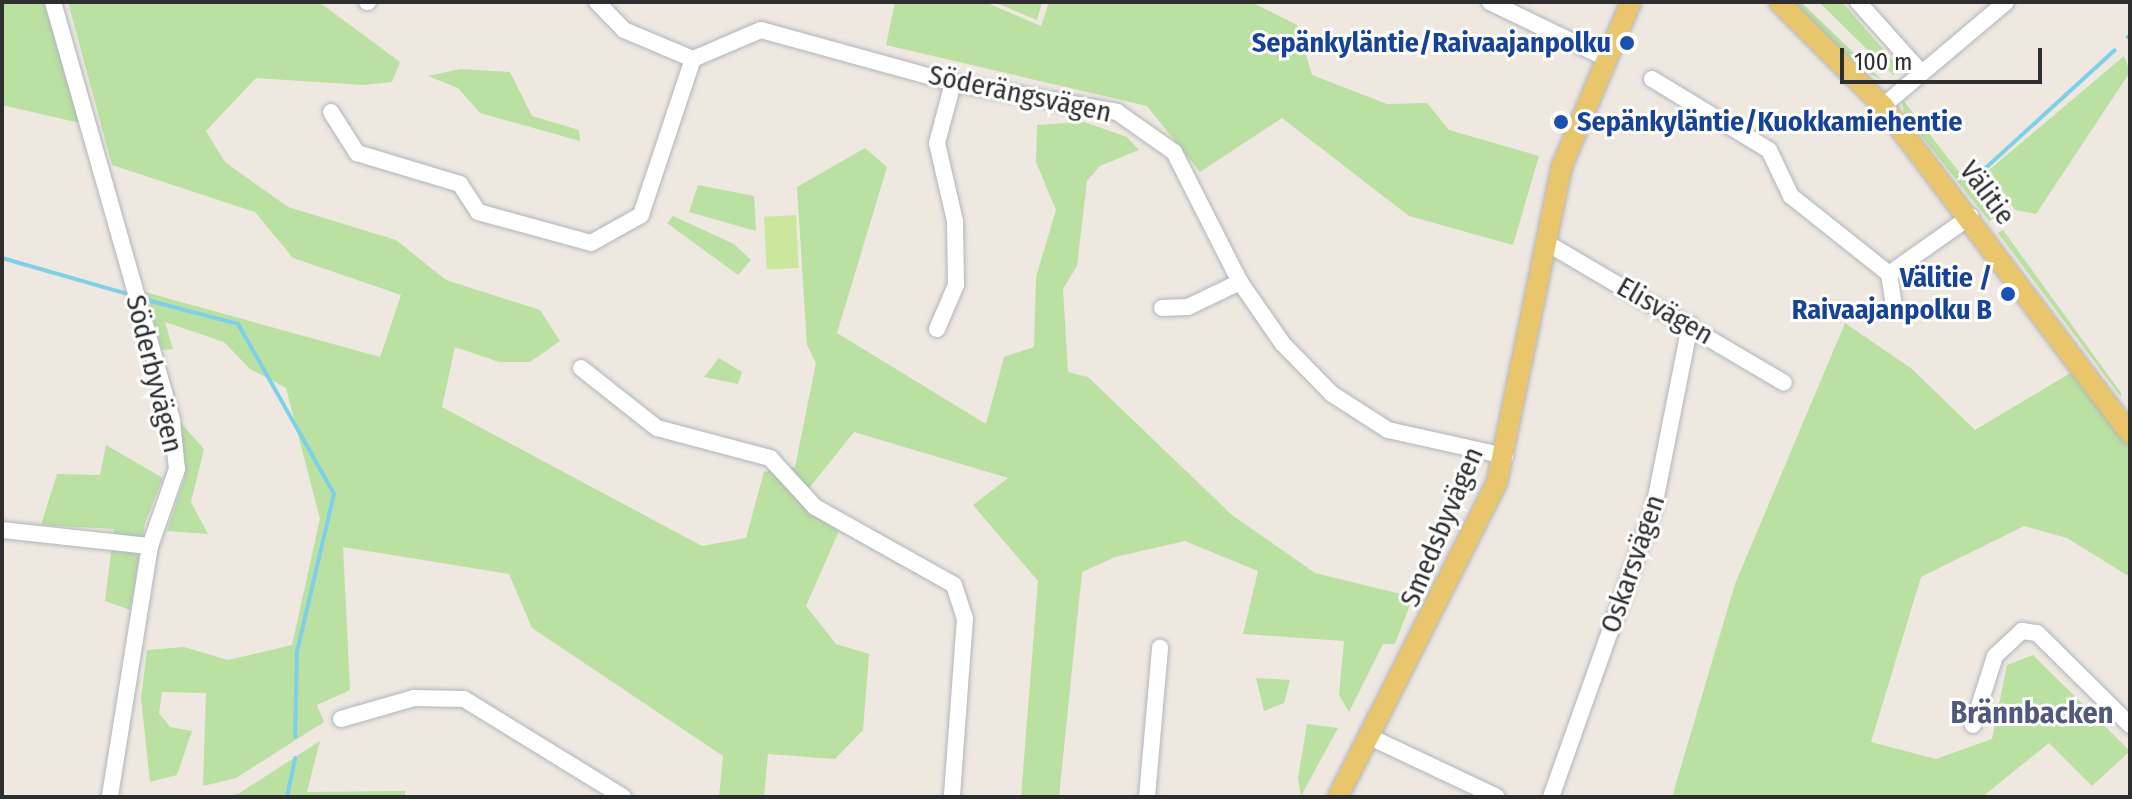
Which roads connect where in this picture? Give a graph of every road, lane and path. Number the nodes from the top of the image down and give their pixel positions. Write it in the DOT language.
graph roads {
  1 [pos="53,2"];
  2 [pos="597,2"];
  3 [pos="1490,2"];
  4 [pos="1631,2"];
  5 [pos="1779,2"];
  6 [pos="1858,2"];
  7 [pos="2006,2"];
  8 [pos="1604,57"];
  9 [pos="693,59"];
  10 [pos="1920,71"];
  11 [pos="1652,79"];
  12 [pos="953,83"];
  13 [pos="1883,106"];
  14 [pos="331,112"];
  15 [pos="1971,216"];
  16 [pos="1545,242"];
  17 [pos="1889,274"];
  18 [pos="1240,282"];
  19 [pos="1162,308"];
  20 [pos="1895,310"];
  21 [pos="1690,325"];
  22 [pos="937,329"];
  23 [pos="581,368"];
  24 [pos="1784,383"];
  25 [pos="2127,424"];
  26 [pos="1505,456"];
  27 [pos="2,530"];
  28 [pos="150,546"];
  29 [pos="1160,648"];
  30 [pos="341,719"];
  31 [pos="1973,725"];
  32 [pos="2130,725"];
  33 [pos="1370,737"];
  34 [pos="110,797"];
  35 [pos="623,797"];
  36 [pos="952,797"];
  37 [pos="1147,797"];
  38 [pos="1338,797"];
  39 [pos="1497,797"];
  40 [pos="1551,797"];
  1 -- 28 [label="street, Söderbyvägen"];
  2 -- 9 [label="street"];
  3 -- 8 [label="street"];
  4 -- 8 [label="main road, Smedsbyvägen"];
  5 -- 13 [label="main road, Välitie"];
  6 -- 10 [label="street"];
  7 -- 10 [label="street"];
  8 -- 16 [label="main road, Smedsbyvägen"];
  9 -- 12 [label="street, Söderängsvägen"];
  9 -- 14 [label="street"];
  10 -- 13 [label="street"];
  11 -- 17 [label="street"];
  12 -- 18 [label="street, Söderängsvägen"];
  12 -- 22 [label="street"];
  13 -- 15 [label="main road, Välitie"];
  15 -- 17 [label="street"];
  15 -- 25 [label="main road, Välitie"];
  16 -- 21 [label="street, Elisvägen"];
  16 -- 26 [label="main road, Smedsbyvägen"];
  17 -- 20 [label="street"];
  18 -- 19 [label="street"];
  18 -- 26 [label="street, Söderängsvägen"];
  21 -- 24 [label="street, Elisvägen"];
  21 -- 40 [label="street, Oskarsvägen"];
  23 -- 36 [label="street"];
  26 -- 33 [label="main road, Smedsbyvägen"];
  27 -- 28 [label="street"];
  28 -- 34 [label="street, Söderbyvägen"];
  29 -- 37 [label="street"];
  30 -- 35 [label="street"];
  31 -- 32 [label="street"];
  33 -- 38 [label="main road, Smedsbyvägen"];
  33 -- 39 [label="street"];
}
